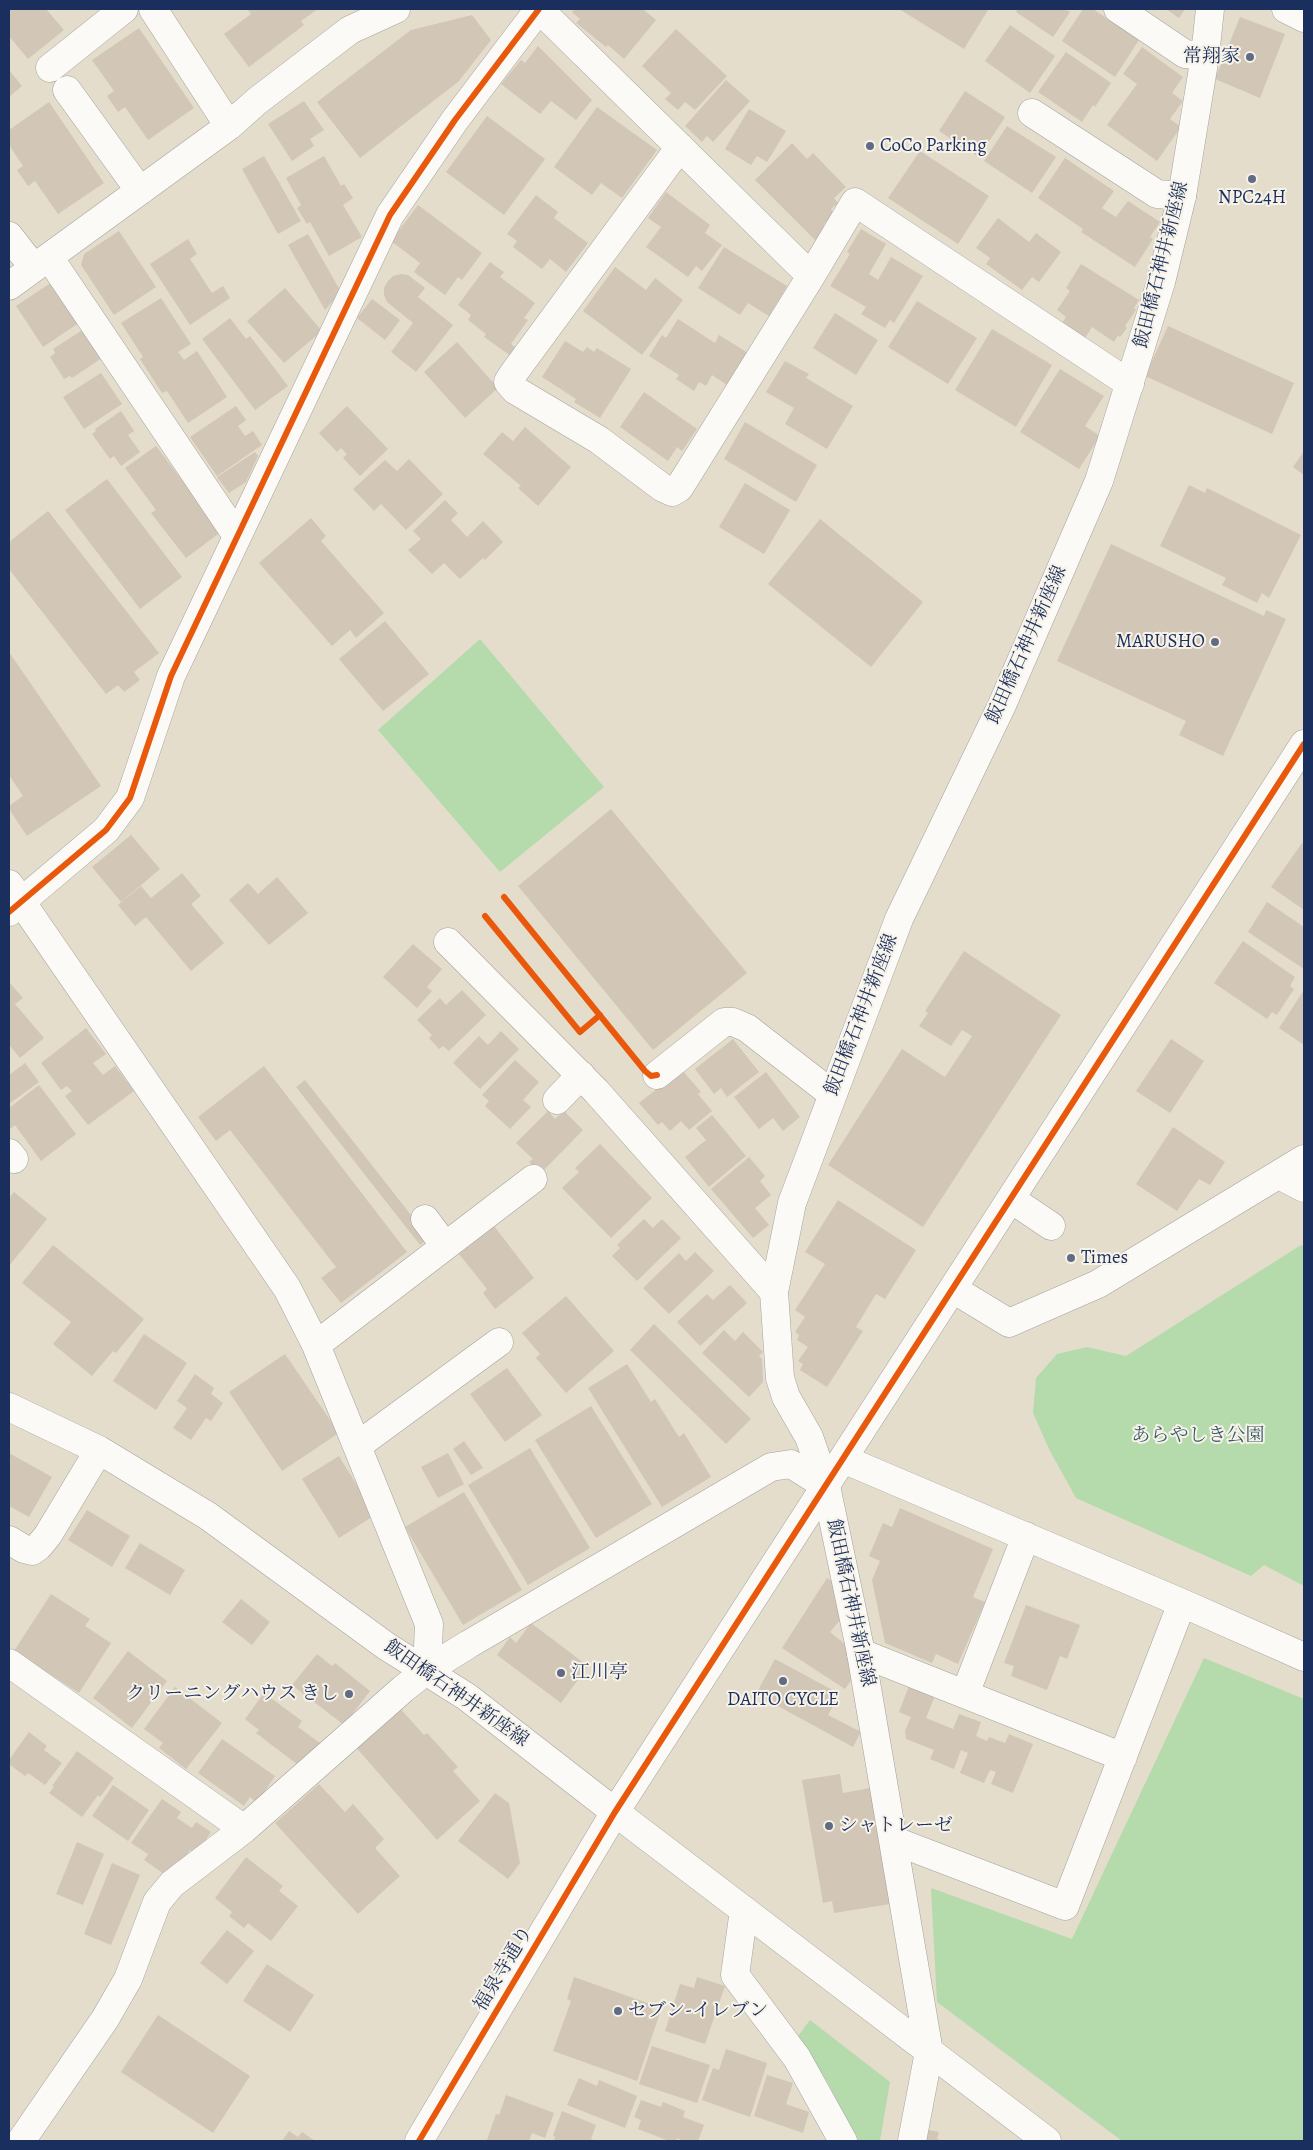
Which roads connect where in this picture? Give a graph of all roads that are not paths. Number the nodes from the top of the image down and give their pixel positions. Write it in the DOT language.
graph roads {
  1 [pos="124,9"];
  2 [pos="153,9"];
  3 [pos="396,9"];
  4 [pos="539,9"];
  5 [pos="1118,9"];
  6 [pos="1210,9"];
  7 [pos="1286,9"];
  8 [pos="367,14"];
  9 [pos="1304,18"];
  10 [pos="1205,56"];
  11 [pos="50,68"];
  12 [pos="67,90"];
  13 [pos="1032,113"];
  14 [pos="229,126"];
  15 [pos="680,146"];
  16 [pos="140,191"];
  17 [pos="1182,196"];
  18 [pos="9,236"];
  19 [pos="41,262"];
  20 [pos="811,276"];
  21 [pos="9,286"];
  22 [pos="1130,384"];
  23 [pos="238,536"];
  24 [pos="1304,744"];
  25 [pos="12,899"];
  26 [pos="448,942"];
  27 [pos="580,1075"];
  28 [pos="657,1075"];
  29 [pos="832,1094"];
  30 [pos="557,1100"];
  31 [pos="1304,1159"];
  32 [pos="1279,1176"];
  33 [pos="533,1179"];
  34 [pos="1304,1188"];
  35 [pos="1012,1199"];
  36 [pos="425,1219"];
  37 [pos="1051,1226"];
  38 [pos="446,1246"];
  39 [pos="953,1289"];
  40 [pos="774,1292"];
  41 [pos="499,1342"];
  42 [pos="316,1345"];
  43 [pos="9,1407"];
  44 [pos="357,1446"];
  45 [pos="99,1450"];
  46 [pos="843,1459"];
  47 [pos="826,1486"];
  48 [pos="1026,1536"];
  49 [pos="9,1540"];
  50 [pos="1182,1603"];
  51 [pos="861,1653"];
  52 [pos="1304,1657"];
  53 [pos="9,1663"];
  54 [pos="427,1670"];
  55 [pos="965,1694"];
  56 [pos="1123,1757"];
  57 [pos="615,1812"];
  58 [pos="244,1828"];
  59 [pos="895,1841"];
  60 [pos="744,1910"];
  61 [pos="929,2052"];
  62 [pos="21,2141"];
  63 [pos="419,2141"];
  64 [pos="843,2141"];
  65 [pos="912,2141"];
  66 [pos="1047,2141"];
  1 -- 11 [label="street"];
  2 -- 14 [label="street"];
  3 -- 8 [label="street"];
  4 -- 15 [label="street"];
  4 -- 23 [label="street"];
  5 -- 10 [label="street"];
  6 -- 10 [label="street, 飯田橋石神井新座線"];
  7 -- 9 [label="street"];
  8 -- 14 [label="street"];
  10 -- 17 [label="street, 飯田橋石神井新座線"];
  12 -- 16 [label="street"];
  13 -- 17 [label="street"];
  14 -- 16 [label="street"];
  15 -- 20 [label="street"];
  15 -- 20 [label="street"];
  16 -- 19 [label="street"];
  17 -- 22 [label="street, 飯田橋石神井新座線"];
  18 -- 19 [label="street"];
  19 -- 21 [label="street"];
  19 -- 23 [label="street"];
  20 -- 22 [label="street"];
  22 -- 29 [label="street, 飯田橋石神井新座線"];
  23 -- 25 [label="street"];
  24 -- 35 [label="street, 福泉寺通り"];
  25 -- 42 [label="street"];
  26 -- 27 [label="street"];
  27 -- 30 [label="street"];
  27 -- 40 [label="street"];
  28 -- 29 [label="street"];
  29 -- 40 [label="street, 飯田橋石神井新座線"];
  31 -- 32 [label="street"];
  32 -- 34 [label="street"];
  32 -- 39 [label="street"];
  33 -- 38 [label="street"];
  35 -- 37 [label="street"];
  35 -- 39 [label="street, 福泉寺通り"];
  36 -- 38 [label="street"];
  38 -- 42 [label="street"];
  39 -- 46 [label="street, 福泉寺通り"];
  40 -- 47 [label="street, 飯田橋石神井新座線"];
  41 -- 44 [label="street"];
  42 -- 44 [label="street"];
  43 -- 45 [label="street, 飯田橋石神井新座線"];
  44 -- 54 [label="street"];
  45 -- 49 [label="street"];
  45 -- 54 [label="street, 飯田橋石神井新座線"];
  46 -- 47 [label="street, 福泉寺通り"];
  46 -- 48 [label="street"];
  47 -- 51 [label="street, 飯田橋石神井新座線"];
  47 -- 54 [label="street"];
  47 -- 57 [label="street, 福泉寺通り"];
  48 -- 50 [label="street"];
  48 -- 55 [label="street"];
  50 -- 52 [label="street"];
  50 -- 56 [label="street"];
  51 -- 55 [label="street"];
  51 -- 59 [label="street, 飯田橋石神井新座線"];
  53 -- 58 [label="street"];
  54 -- 57 [label="street, 飯田橋石神井新座線"];
  54 -- 58 [label="street"];
  55 -- 56 [label="street"];
  56 -- 59 [label="street"];
  57 -- 60 [label="street, 飯田橋石神井新座線"];
  57 -- 63 [label="street, 福泉寺通り"];
  58 -- 62 [label="street"];
  59 -- 61 [label="street, 飯田橋石神井新座線"];
  60 -- 61 [label="street, 飯田橋石神井新座線"];
  60 -- 64 [label="street"];
  61 -- 65 [label="street"];
  61 -- 66 [label="street, 飯田橋石神井新座線"];
}
